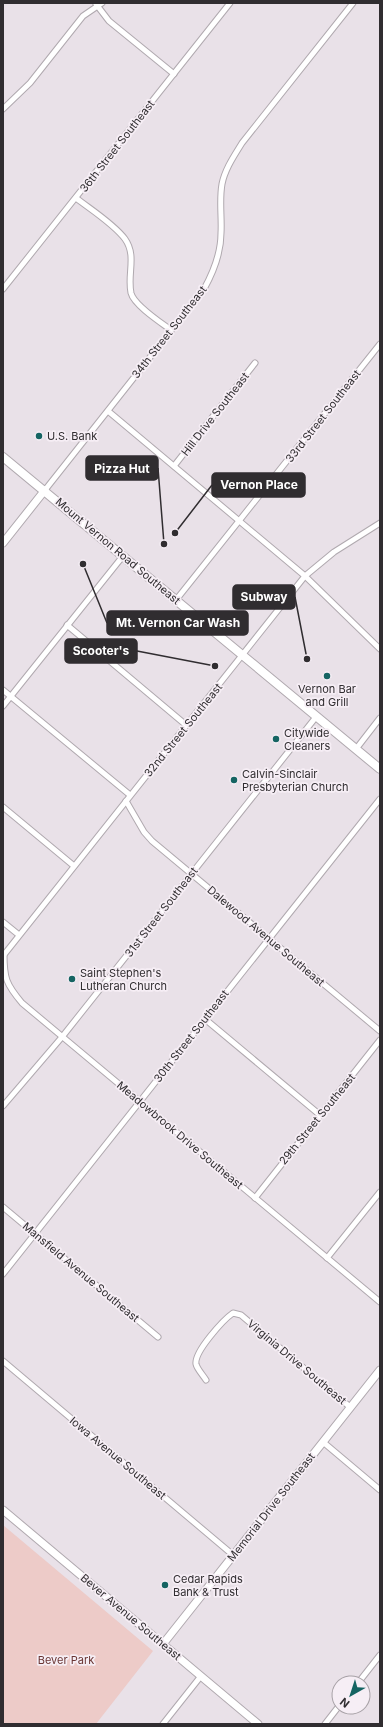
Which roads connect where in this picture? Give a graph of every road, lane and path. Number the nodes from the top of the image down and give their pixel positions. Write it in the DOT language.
graph roads {
  1 [pos="230,3"];
  2 [pos="353,3"];
  3 [pos="98,4"];
  4 [pos="174,74"];
  5 [pos="3,108"];
  6 [pos="76,198"];
  7 [pos="3,289"];
  8 [pos="171,330"];
  9 [pos="379,347"];
  10 [pos="256,363"];
  11 [pos="108,411"];
  12 [pos="3,457"];
  13 [pos="174,466"];
  14 [pos="45,490"];
  15 [pos="239,521"];
  16 [pos="380,523"];
  17 [pos="3,543"];
  18 [pos="122,556"];
  19 [pos="306,576"];
  20 [pos="176,600"];
  21 [pos="67,626"];
  22 [pos="380,649"];
  23 [pos="242,655"];
  24 [pos="3,690"];
  25 [pos="10,696"];
  26 [pos="3,706"];
  27 [pos="316,716"];
  28 [pos="380,718"];
  29 [pos="186,725"];
  30 [pos="356,749"];
  31 [pos="380,769"];
  32 [pos="130,795"];
  33 [pos="380,799"];
  34 [pos="126,801"];
  35 [pos="3,807"];
  36 [pos="74,866"];
  37 [pos="191,874"];
  38 [pos="3,922"];
  39 [pos="20,935"];
  40 [pos="268,939"];
  41 [pos="4,955"];
  42 [pos="205,1019"];
  43 [pos="380,1031"];
  44 [pos="62,1037"];
  45 [pos="380,1040"];
  46 [pos="140,1100"];
  47 [pos="3,1106"];
  48 [pos="320,1115"];
  49 [pos="380,1192"];
  50 [pos="254,1198"];
  51 [pos="3,1207"];
  52 [pos="35,1234"];
  53 [pos="327,1258"];
  54 [pos="3,1274"];
  55 [pos="380,1302"];
  56 [pos="158,1337"];
  57 [pos="3,1361"];
  58 [pos="380,1370"];
  59 [pos="206,1380"];
  60 [pos="350,1407"];
  61 [pos="323,1442"];
  62 [pos="380,1490"];
  63 [pos="3,1510"];
  64 [pos="233,1555"];
  65 [pos="163,1644"];
  66 [pos="380,1655"];
  67 [pos="364,1675"];
  68 [pos="201,1676"];
  69 [pos="332,1715"];
  70 [pos="163,1724"];
  71 [pos="258,1724"];
  72 [pos="325,1724"];
  1 -- 4 [label="street, 36th Street Southeast"];
  2 -- 8 [label="street, 34th Street Southeast"];
  3 -- 4 [label="street"];
  3 -- 5 [label="street"];
  4 -- 6 [label="street, 36th Street Southeast"];
  6 -- 7 [label="street, 36th Street Southeast"];
  6 -- 8 [label="street"];
  8 -- 11 [label="street, 34th Street Southeast"];
  9 -- 15 [label="street, 33rd Street Southeast"];
  10 -- 13 [label="street, Hill Drive Southeast"];
  11 -- 13 [label="street"];
  11 -- 14 [label="street, 34th Street Southeast"];
  12 -- 14 [label="main road, Mount Vernon Road Southeast"];
  13 -- 15 [label="street"];
  14 -- 17 [label="street, 34th Street Southeast"];
  14 -- 18 [label="main road, Mount Vernon Road Southeast"];
  15 -- 19 [label="street"];
  15 -- 20 [label="street, 33rd Street Southeast"];
  16 -- 19 [label="street, 32nd Street Southeast"];
  18 -- 20 [label="main road, Mount Vernon Road Southeast"];
  18 -- 21 [label="street"];
  19 -- 22 [label="street"];
  19 -- 23 [label="street, 32nd Street Southeast"];
  20 -- 23 [label="main road, Mount Vernon Road Southeast"];
  21 -- 25 [label="street"];
  21 -- 29 [label="street"];
  23 -- 27 [label="main road, Mount Vernon Road Southeast"];
  23 -- 29 [label="street, 32nd Street Southeast"];
  24 -- 25 [label="street"];
  25 -- 26 [label="street"];
  25 -- 32 [label="street"];
  27 -- 30 [label="main road, Mount Vernon Road Southeast"];
  27 -- 37 [label="street, 31st Street Southeast"];
  28 -- 30 [label="street"];
  29 -- 32 [label="street, 32nd Street Southeast"];
  30 -- 31 [label="main road, Mount Vernon Road Southeast"];
  32 -- 34 [label="street, 32nd Street Southeast"];
  33 -- 40 [label="street, 30th Street Southeast"];
  34 -- 36 [label="street, 32nd Street Southeast"];
  34 -- 37 [label="street, Dalewood Avenue Southeast"];
  35 -- 36 [label="street"];
  36 -- 39 [label="street, 32nd Street Southeast"];
  37 -- 40 [label="street, Dalewood Avenue Southeast"];
  37 -- 44 [label="street, 31st Street Southeast"];
  38 -- 39 [label="street"];
  39 -- 41 [label="street, 32nd Street Southeast"];
  40 -- 42 [label="street, 30th Street Southeast"];
  40 -- 43 [label="street, Dalewood Avenue Southeast"];
  41 -- 44 [label="street, Meadowbrook Drive Southeast"];
  42 -- 46 [label="street, 30th Street Southeast"];
  42 -- 48 [label="street"];
  44 -- 46 [label="street, Meadowbrook Drive Southeast"];
  44 -- 47 [label="street, 31st Street Southeast"];
  45 -- 48 [label="street, 29th Street Southeast"];
  46 -- 50 [label="street, Meadowbrook Drive Southeast"];
  46 -- 52 [label="street, 30th Street Southeast"];
  48 -- 50 [label="street, 29th Street Southeast"];
  49 -- 53 [label="street"];
  50 -- 53 [label="street, Meadowbrook Drive Southeast"];
  51 -- 52 [label="street, Mansfield Avenue Southeast"];
  52 -- 54 [label="street, 30th Street Southeast"];
  52 -- 56 [label="street, Mansfield Avenue Southeast"];
  53 -- 55 [label="street, Meadowbrook Drive Southeast"];
  57 -- 64 [label="street, Iowa Avenue Southeast"];
  58 -- 60 [label="street, Memorial Drive Southeast"];
  59 -- 60 [label="street, Virginia Drive Southeast"];
  60 -- 61 [label="street, Memorial Drive Southeast"];
  61 -- 62 [label="street"];
  61 -- 64 [label="street, Memorial Drive Southeast"];
  63 -- 65 [label="street, Bever Avenue Southeast"];
  64 -- 65 [label="street, Memorial Drive Southeast"];
  65 -- 68 [label="street, Bever Avenue Southeast"];
  66 -- 67 [label="street"];
  68 -- 70 [label="street"];
  68 -- 71 [label="street, Bever Avenue Southeast"];
  69 -- 72 [label="street"];
}
